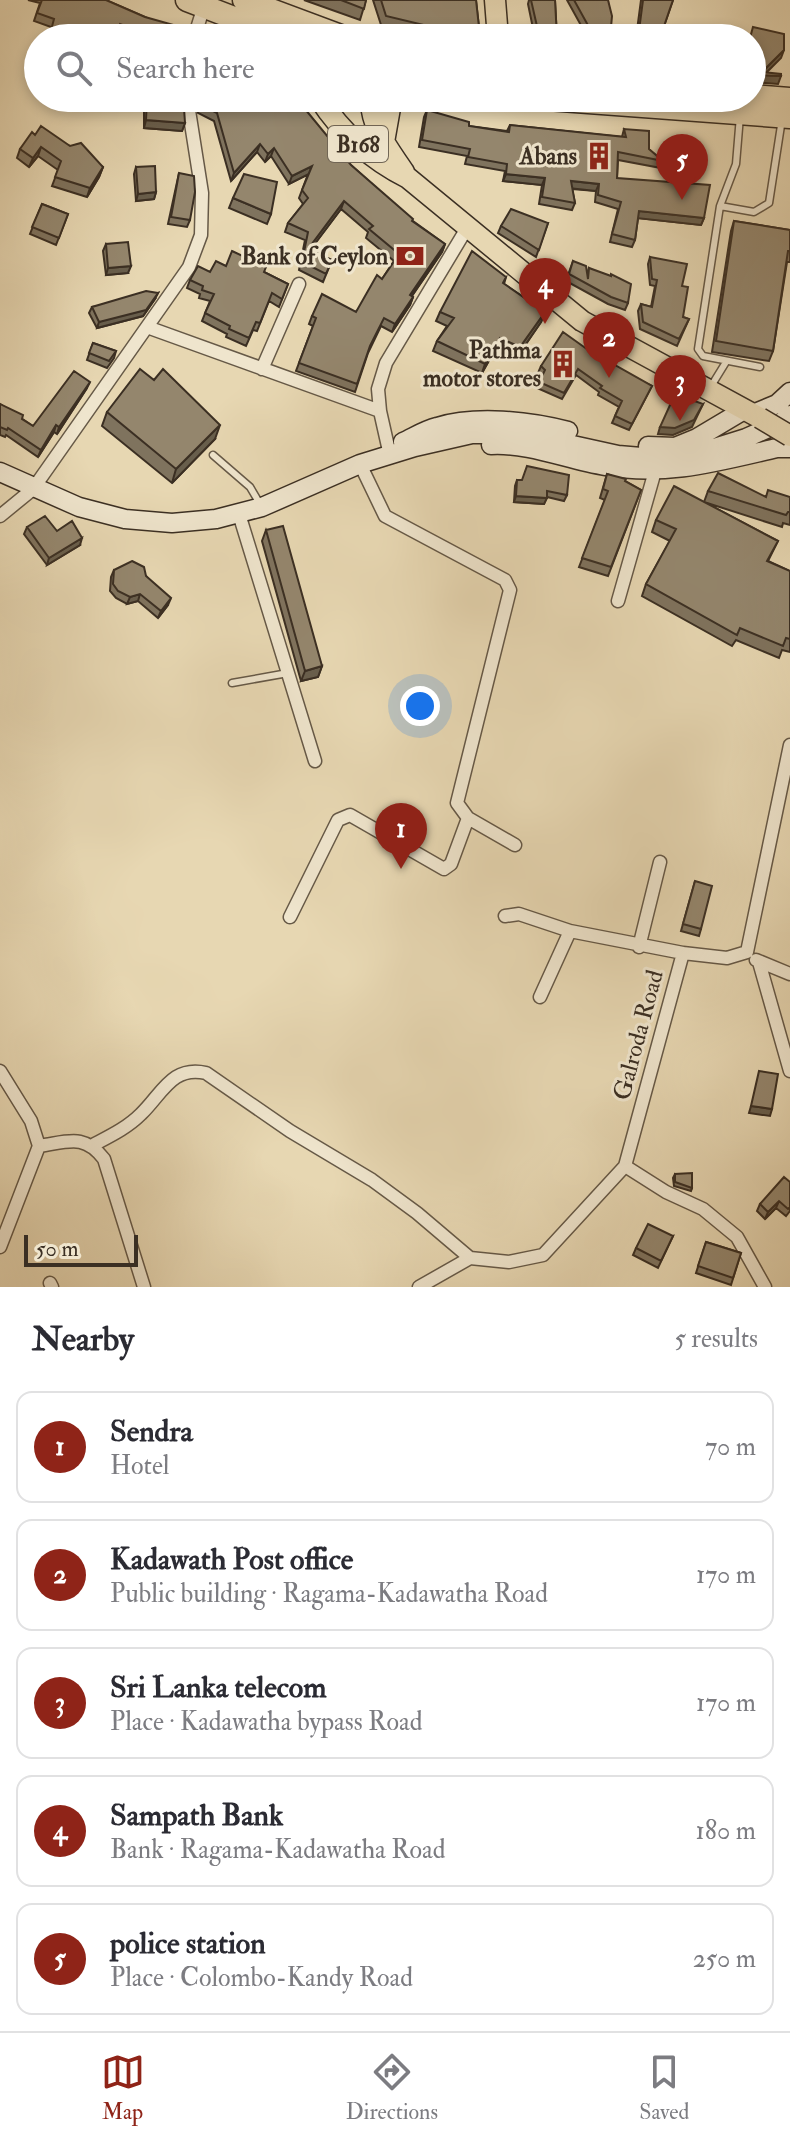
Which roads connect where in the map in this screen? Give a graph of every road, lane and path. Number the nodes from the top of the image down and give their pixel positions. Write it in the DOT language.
graph roads {
  1 [pos="244,0"];
  2 [pos="495,0"];
  3 [pos="195,3"];
  4 [pos="194,24"];
  5 [pos="247,24"];
  6 [pos="305,24"];
  7 [pos="497,24"];
  8 [pos="788,103"];
  9 [pos="766,104"];
  10 [pos="189,112"];
  11 [pos="330,112"];
  12 [pos="372,112"];
  13 [pos="389,112"];
  14 [pos="745,112"];
  15 [pos="384,142"];
  16 [pos="408,178"];
  17 [pos="720,206"];
  18 [pos="467,228"];
  19 [pos="299,284"];
  20 [pos="147,327"];
  21 [pos="726,362"];
  22 [pos="760,367"];
  23 [pos="262,369"];
  24 [pos="708,391"];
  25 [pos="790,392"];
  26 [pos="380,411"];
  27 [pos="752,414"];
  28 [pos="790,415"];
  29 [pos="790,436"];
  30 [pos="790,448"];
  31 [pos="213,455"];
  32 [pos="374,459"];
  33 [pos="655,471"];
  34 [pos="0,472"];
  35 [pos="33,489"];
  36 [pos="262,507"];
  37 [pos="239,514"];
  38 [pos="0,516"];
  39 [pos="618,601"];
  40 [pos="288,673"];
  41 [pos="232,683"];
  42 [pos="790,745"];
  43 [pos="315,761"];
  44 [pos="468,818"];
  45 [pos="515,845"];
  46 [pos="660,862"];
  47 [pos="505,916"];
  48 [pos="290,917"];
  49 [pos="570,931"];
  50 [pos="639,947"];
  51 [pos="747,952"];
  52 [pos="683,953"];
  53 [pos="759,962"];
  54 [pos="790,974"];
  55 [pos="540,997"];
  56 [pos="0,1071"];
  57 [pos="790,1071"];
  58 [pos="93,1145"];
  59 [pos="39,1146"];
  60 [pos="625,1166"];
  61 [pos="0,1247"];
  62 [pos="470,1258"];
  63 [pos="144,1287"];
  64 [pos="419,1287"];
  65 [pos="765,1287"];
  1 -- 6 [label="highway"];
  2 -- 7 [label="main road"];
  3 -- 4 [label="street"];
  3 -- 5 [label="highway"];
  8 -- 9 [label="highway"];
  8 -- 17 [label="lane"];
  10 -- 20 [label="street"];
  11 -- 16 [label="main road, B168"];
  12 -- 15 [label="main road, B168"];
  13 -- 15 [label="main road"];
  14 -- 17 [label="lane"];
  15 -- 16 [label="main road, B168"];
  16 -- 18 [label="main road, B168"];
  17 -- 21 [label="lane"];
  18 -- 24 [label="main road, B168"];
  18 -- 26 [label="street"];
  19 -- 23 [label="street"];
  20 -- 23 [label="street"];
  20 -- 35 [label="street"];
  21 -- 22 [label="lane"];
  21 -- 24 [label="lane"];
  23 -- 26 [label="street"];
  24 -- 27 [label="main road, B168"];
  25 -- 27 [label="main road"];
  26 -- 32 [label="street"];
  27 -- 29 [label="main road, B168, bridge"];
  27 -- 32 [label="main road"];
  28 -- 32 [label="main road"];
  30 -- 33 [label="main road"];
  31 -- 36 [label="lane"];
  32 -- 33 [label="main road"];
  32 -- 36 [label="main road"];
  32 -- 44 [label="street"];
  33 -- 39 [label="street"];
  34 -- 35 [label="main road"];
  35 -- 37 [label="main road"];
  35 -- 38 [label="street"];
  36 -- 37 [label="main road"];
  37 -- 40 [label="street"];
  40 -- 41 [label="lane"];
  40 -- 43 [label="street"];
  42 -- 51 [label="street"];
  44 -- 45 [label="street"];
  44 -- 48 [label="street"];
  46 -- 50 [label="street"];
  47 -- 49 [label="street"];
  49 -- 50 [label="street"];
  49 -- 55 [label="street"];
  50 -- 52 [label="street"];
  51 -- 52 [label="street, Galroda Road"];
  51 -- 53 [label="street"];
  52 -- 60 [label="street, Galroda Road"];
  53 -- 54 [label="street"];
  53 -- 57 [label="street"];
  56 -- 59 [label="street"];
  58 -- 59 [label="street"];
  58 -- 62 [label="street"];
  58 -- 63 [label="street"];
  59 -- 61 [label="street"];
  60 -- 62 [label="street"];
  60 -- 65 [label="street"];
  62 -- 64 [label="street"];
}
